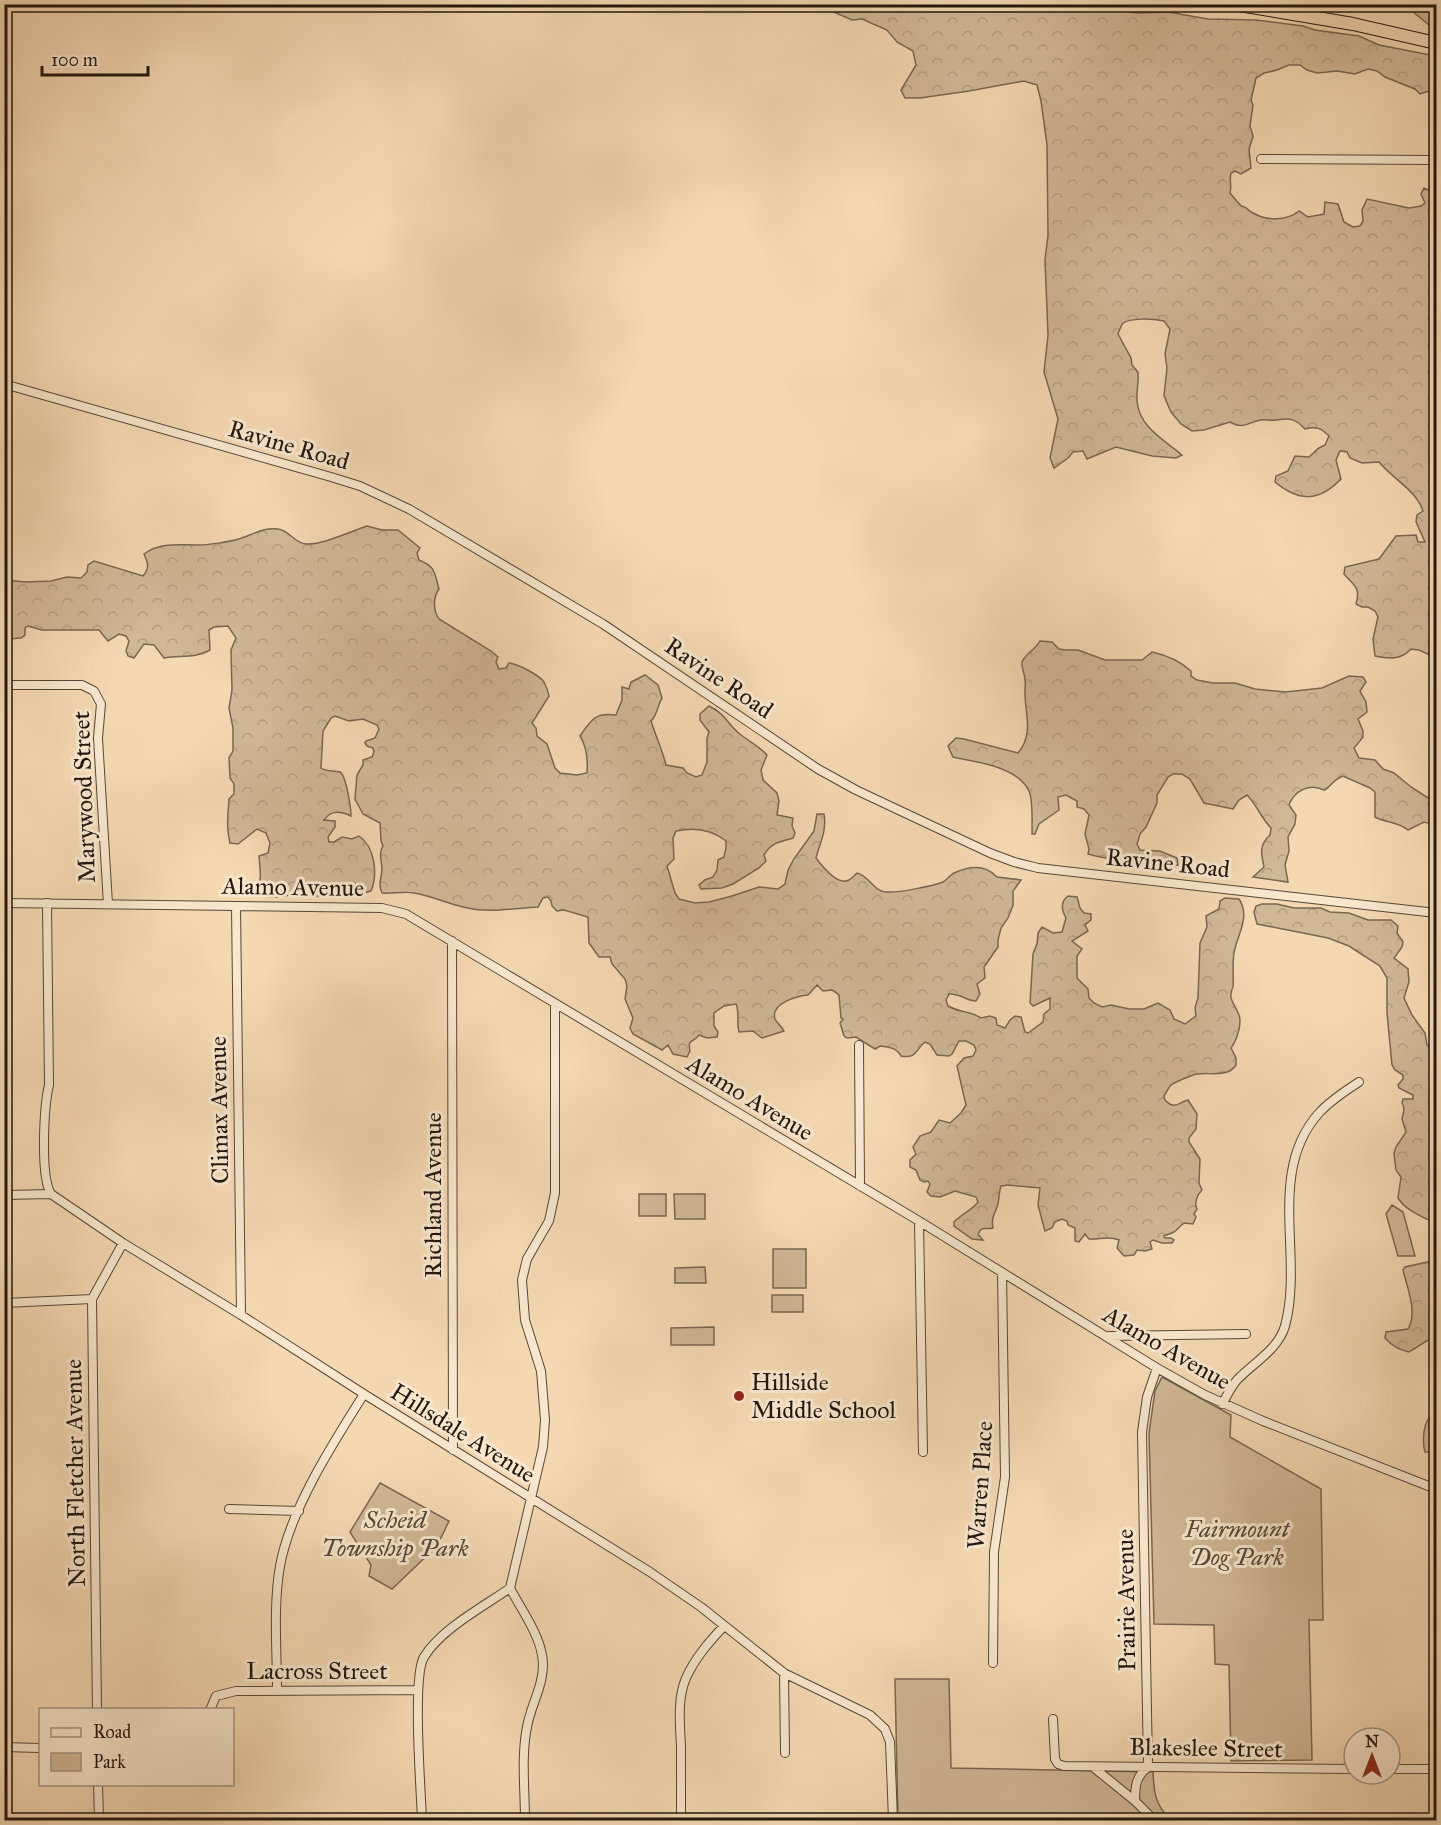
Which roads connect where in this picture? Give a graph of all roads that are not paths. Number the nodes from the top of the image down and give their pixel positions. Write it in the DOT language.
graph roads {
  1 [pos="1233,4"];
  2 [pos="1437,43"];
  3 [pos="1261,159"];
  4 [pos="1437,160"];
  5 [pos="4,384"];
  6 [pos="4,685"];
  7 [pos="4,831"];
  8 [pos="4,890"];
  9 [pos="4,903"];
  10 [pos="46,903"];
  11 [pos="108,904"];
  12 [pos="236,906"];
  13 [pos="1437,913"];
  14 [pos="452,941"];
  15 [pos="555,1004"];
  16 [pos="859,1045"];
  17 [pos="1359,1082"];
  18 [pos="860,1186"];
  19 [pos="51,1194"];
  20 [pos="4,1195"];
  21 [pos="919,1221"];
  22 [pos="123,1243"];
  23 [pos="1002,1273"];
  24 [pos="92,1299"];
  25 [pos="4,1303"];
  26 [pos="240,1315"];
  27 [pos="1246,1335"];
  28 [pos="1107,1336"];
  29 [pos="1157,1368"];
  30 [pos="364,1394"];
  31 [pos="1222,1404"];
  32 [pos="453,1450"];
  33 [pos="923,1452"];
  34 [pos="1437,1489"];
  35 [pos="531,1497"];
  36 [pos="229,1509"];
  37 [pos="299,1511"];
  38 [pos="510,1588"];
  39 [pos="724,1626"];
  40 [pos="993,1663"];
  41 [pos="784,1673"];
  42 [pos="277,1690"];
  43 [pos="418,1690"];
  44 [pos="97,1708"];
  45 [pos="211,1708"];
  46 [pos="1053,1719"];
  47 [pos="4,1747"];
  48 [pos="39,1748"];
  49 [pos="785,1753"];
  50 [pos="1093,1767"];
  51 [pos="1148,1767"];
  52 [pos="1402,1768"];
  53 [pos="1342,1769"];
  54 [pos="1437,1769"];
  55 [pos="98,1786"];
  56 [pos="1135,1801"];
  57 [pos="99,1821"];
  58 [pos="422,1821"];
  59 [pos="525,1821"];
  60 [pos="681,1821"];
  61 [pos="893,1821"];
  62 [pos="1154,1821"];
  1 -- 2 [label="highway"];
  3 -- 4 [label="street"];
  5 -- 13 [label="street, Ravine Road"];
  6 -- 11 [label="street, Marywood Street"];
  7 -- 8 [label="street"];
  9 -- 10 [label="street, Alamo Avenue"];
  10 -- 11 [label="street, Alamo Avenue"];
  10 -- 19 [label="street"];
  11 -- 12 [label="street, Alamo Avenue"];
  12 -- 14 [label="street, Alamo Avenue"];
  12 -- 26 [label="street, Climax Avenue"];
  14 -- 15 [label="street, Alamo Avenue"];
  14 -- 32 [label="street, Richland Avenue"];
  15 -- 18 [label="street, Alamo Avenue"];
  15 -- 35 [label="street"];
  16 -- 18 [label="street"];
  17 -- 31 [label="street"];
  18 -- 21 [label="street, Alamo Avenue"];
  19 -- 20 [label="street"];
  19 -- 22 [label="street, Hillsdale Avenue"];
  21 -- 23 [label="street, Alamo Avenue"];
  21 -- 33 [label="street"];
  22 -- 24 [label="street, North Fletcher Avenue"];
  22 -- 26 [label="street, Hillsdale Avenue"];
  23 -- 28 [label="street, Alamo Avenue"];
  23 -- 40 [label="street, Warren Place"];
  24 -- 25 [label="street"];
  24 -- 44 [label="street, North Fletcher Avenue"];
  26 -- 30 [label="street, Hillsdale Avenue"];
  27 -- 28 [label="street"];
  28 -- 29 [label="street, Alamo Avenue"];
  29 -- 31 [label="street, Alamo Avenue"];
  29 -- 51 [label="street, Prairie Avenue"];
  30 -- 32 [label="street, Hillsdale Avenue"];
  30 -- 37 [label="street"];
  31 -- 34 [label="street, Alamo Avenue"];
  32 -- 35 [label="street, Hillsdale Avenue"];
  35 -- 38 [label="street"];
  35 -- 39 [label="street, Hillsdale Avenue"];
  36 -- 37 [label="street"];
  37 -- 42 [label="street"];
  38 -- 43 [label="street"];
  38 -- 59 [label="street"];
  39 -- 41 [label="street, Hillsdale Avenue"];
  39 -- 60 [label="street"];
  41 -- 49 [label="street"];
  41 -- 61 [label="street, Hillsdale Avenue"];
  42 -- 43 [label="street, Lacross Street"];
  42 -- 45 [label="street, Lacross Street"];
  43 -- 58 [label="street"];
  46 -- 50 [label="street, Blakeslee Street"];
  47 -- 48 [label="street"];
  50 -- 51 [label="street, Blakeslee Street"];
  50 -- 56 [label="street"];
  51 -- 53 [label="street, Blakeslee Street"];
  51 -- 56 [label="street, Prairie Avenue"];
  52 -- 54 [label="street"];
  55 -- 57 [label="street"];
  56 -- 62 [label="street"];
}
